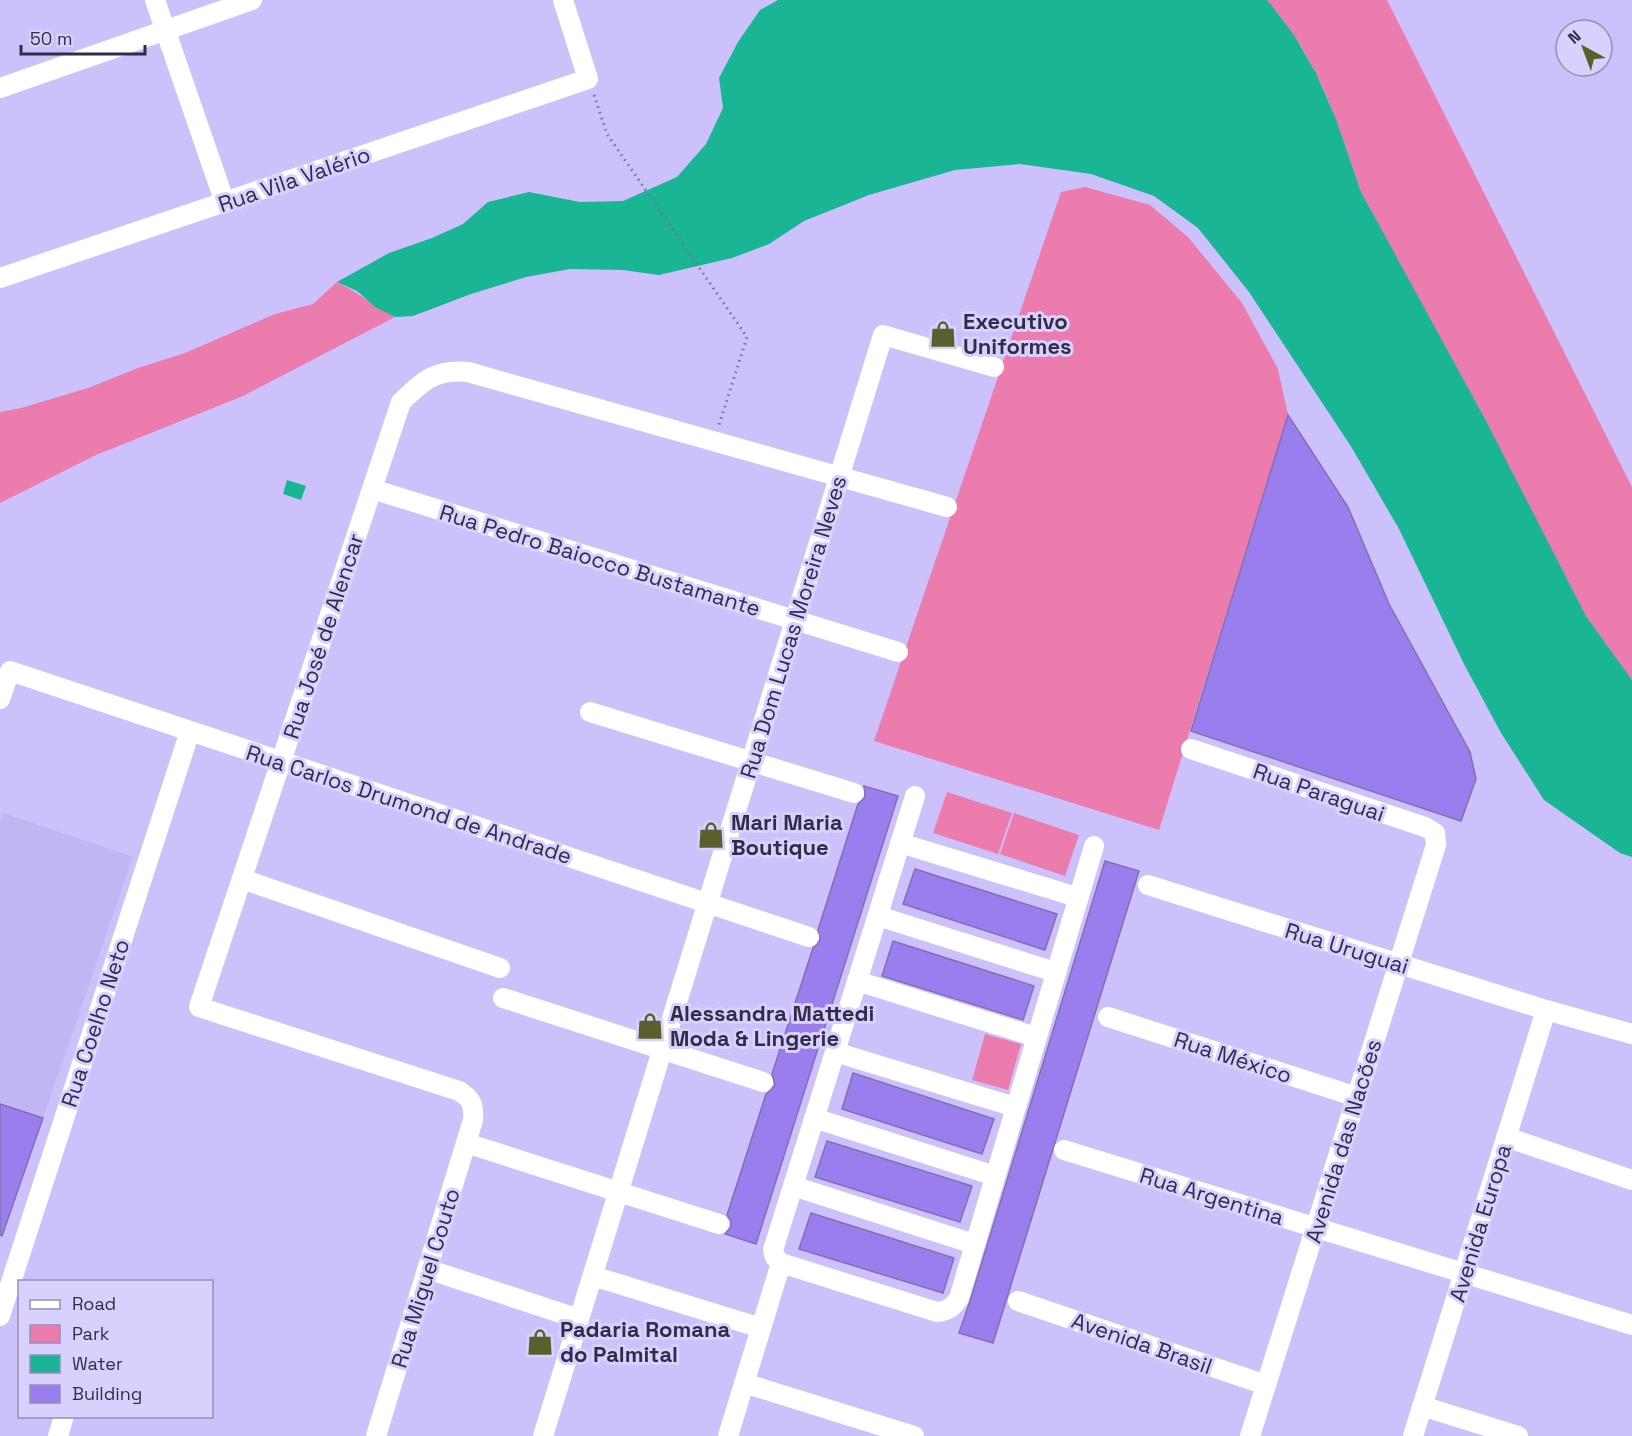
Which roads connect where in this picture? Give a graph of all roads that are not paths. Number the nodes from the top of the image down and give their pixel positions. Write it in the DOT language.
graph roads {
  1 [pos="155,0"];
  2 [pos="252,0"];
  3 [pos="563,0"];
  4 [pos="165,30"];
  5 [pos="0,88"];
  6 [pos="225,203"];
  7 [pos="0,278"];
  8 [pos="994,368"];
  9 [pos="839,476"];
  10 [pos="372,489"];
  11 [pos="947,507"];
  12 [pos="795,620"];
  13 [pos="898,652"];
  14 [pos="0,699"];
  15 [pos="590,712"];
  16 [pos="190,731"];
  17 [pos="1191,749"];
  18 [pos="281,761"];
  19 [pos="751,762"];
  20 [pos="854,793"];
  21 [pos="915,796"];
  22 [pos="900,843"];
  23 [pos="1436,845"];
  24 [pos="1094,846"];
  25 [pos="242,879"];
  26 [pos="1148,885"];
  27 [pos="1077,897"];
  28 [pos="708,904"];
  29 [pos="878,916"];
  30 [pos="809,938"];
  31 [pos="1399,964"];
  32 [pos="500,968"];
  33 [pos="1055,972"];
  34 [pos="857,981"];
  35 [pos="503,998"];
  36 [pos="1546,1010"];
  37 [pos="1108,1017"];
  38 [pos="1632,1034"];
  39 [pos="1036,1037"];
  40 [pos="662,1050"];
  41 [pos="835,1052"];
  42 [pos="763,1082"];
  43 [pos="1357,1097"];
  44 [pos="1015,1107"];
  45 [pos="814,1118"];
  46 [pos="473,1120"];
  47 [pos="1506,1137"];
  48 [pos="466,1143"];
  49 [pos="1064,1150"];
  50 [pos="995,1176"];
  51 [pos="1632,1180"];
  52 [pos="793,1186"];
  53 [pos="618,1192"];
  54 [pos="719,1224"];
  55 [pos="1316,1228"];
  56 [pos="974,1244"];
  57 [pos="781,1263"];
  58 [pos="428,1269"];
  59 [pos="1464,1275"];
  60 [pos="593,1276"];
  61 [pos="1018,1300"];
  62 [pos="0,1316"];
  63 [pos="579,1319"];
  64 [pos="1632,1325"];
  65 [pos="761,1328"];
  66 [pos="744,1383"];
  67 [pos="1266,1385"];
  68 [pos="1422,1406"];
  69 [pos="63,1418"];
  70 [pos="58,1436"];
  71 [pos="376,1436"];
  72 [pos="546,1436"];
  73 [pos="728,1436"];
  74 [pos="914,1436"];
  75 [pos="1250,1436"];
  76 [pos="1413,1436"];
  77 [pos="1518,1436"];
  1 -- 4 [label="street"];
  2 -- 4 [label="street"];
  3 -- 6 [label="street, Rua Vila Valério"];
  4 -- 5 [label="street"];
  4 -- 6 [label="street"];
  6 -- 7 [label="street, Rua Vila Valério"];
  8 -- 9 [label="street, Rua Dom Lucas Moreira Neves"];
  9 -- 10 [label="street, Rua José de Alencar"];
  9 -- 11 [label="street"];
  9 -- 12 [label="street, Rua Dom Lucas Moreira Neves"];
  10 -- 12 [label="street, Rua Pedro Baiocco Bustamante"];
  10 -- 18 [label="street, Rua José de Alencar"];
  12 -- 13 [label="street, Rua Pedro Baiocco Bustamante"];
  12 -- 19 [label="street, Rua Dom Lucas Moreira Neves"];
  14 -- 16 [label="street, Rua Carlos Drumond de Andrade"];
  15 -- 19 [label="street"];
  16 -- 18 [label="street, Rua Carlos Drumond de Andrade"];
  16 -- 62 [label="street, Rua Coelho Neto"];
  17 -- 23 [label="street, Rua Paraguai"];
  18 -- 25 [label="street, Rua José de Alencar"];
  18 -- 28 [label="street, Rua Carlos Drumond de Andrade"];
  19 -- 20 [label="street"];
  19 -- 28 [label="street, Rua Dom Lucas Moreira Neves"];
  21 -- 22 [label="street"];
  22 -- 27 [label="street"];
  22 -- 29 [label="street"];
  23 -- 31 [label="street, Avenida das Nacões"];
  24 -- 27 [label="street"];
  25 -- 32 [label="street"];
  25 -- 46 [label="street, Rua José de Alencar"];
  26 -- 31 [label="street, Rua Uruguai"];
  27 -- 33 [label="street"];
  28 -- 30 [label="street, Rua Carlos Drumond de Andrade"];
  28 -- 40 [label="street, Rua Dom Lucas Moreira Neves"];
  29 -- 33 [label="street"];
  29 -- 34 [label="street"];
  31 -- 36 [label="street, Rua Uruguai"];
  31 -- 43 [label="street, Avenida das Nacões"];
  33 -- 39 [label="street"];
  34 -- 39 [label="street"];
  34 -- 41 [label="street"];
  35 -- 40 [label="street"];
  36 -- 38 [label="street, Rua Uruguai"];
  36 -- 47 [label="street, Avenida Europa"];
  37 -- 43 [label="street, Rua México"];
  39 -- 44 [label="street"];
  40 -- 42 [label="street"];
  40 -- 53 [label="street, Rua Dom Lucas Moreira Neves"];
  41 -- 44 [label="street"];
  41 -- 45 [label="street"];
  43 -- 55 [label="street, Avenida das Nacões"];
  44 -- 50 [label="street"];
  45 -- 50 [label="street"];
  45 -- 52 [label="street"];
  46 -- 48 [label="street, Rua Miguel Couto"];
  47 -- 51 [label="street"];
  47 -- 59 [label="street, Avenida Europa"];
  48 -- 53 [label="street"];
  48 -- 58 [label="street, Rua Miguel Couto"];
  49 -- 55 [label="street, Rua Argentina"];
  50 -- 56 [label="street"];
  52 -- 56 [label="street"];
  52 -- 57 [label="street"];
  53 -- 54 [label="street"];
  53 -- 60 [label="street, Rua Dom Lucas Moreira Neves"];
  55 -- 59 [label="street, Rua Argentina"];
  55 -- 67 [label="street, Avenida das Nacões"];
  56 -- 57 [label="street"];
  57 -- 65 [label="street"];
  58 -- 63 [label="street"];
  58 -- 71 [label="street, Rua Miguel Couto"];
  59 -- 64 [label="street, Rua Argentina"];
  59 -- 68 [label="street, Avenida Europa"];
  60 -- 63 [label="street, Rua Dom Lucas Moreira Neves"];
  60 -- 65 [label="street"];
  61 -- 67 [label="street, Avenida Brasil"];
  63 -- 72 [label="street, Rua Dom Lucas Moreira Neves"];
  65 -- 66 [label="street"];
  66 -- 73 [label="street"];
  66 -- 74 [label="street"];
  67 -- 75 [label="street, Avenida das Nacões"];
  68 -- 76 [label="street, Avenida Europa"];
  68 -- 77 [label="street"];
  69 -- 70 [label="street"];
}
